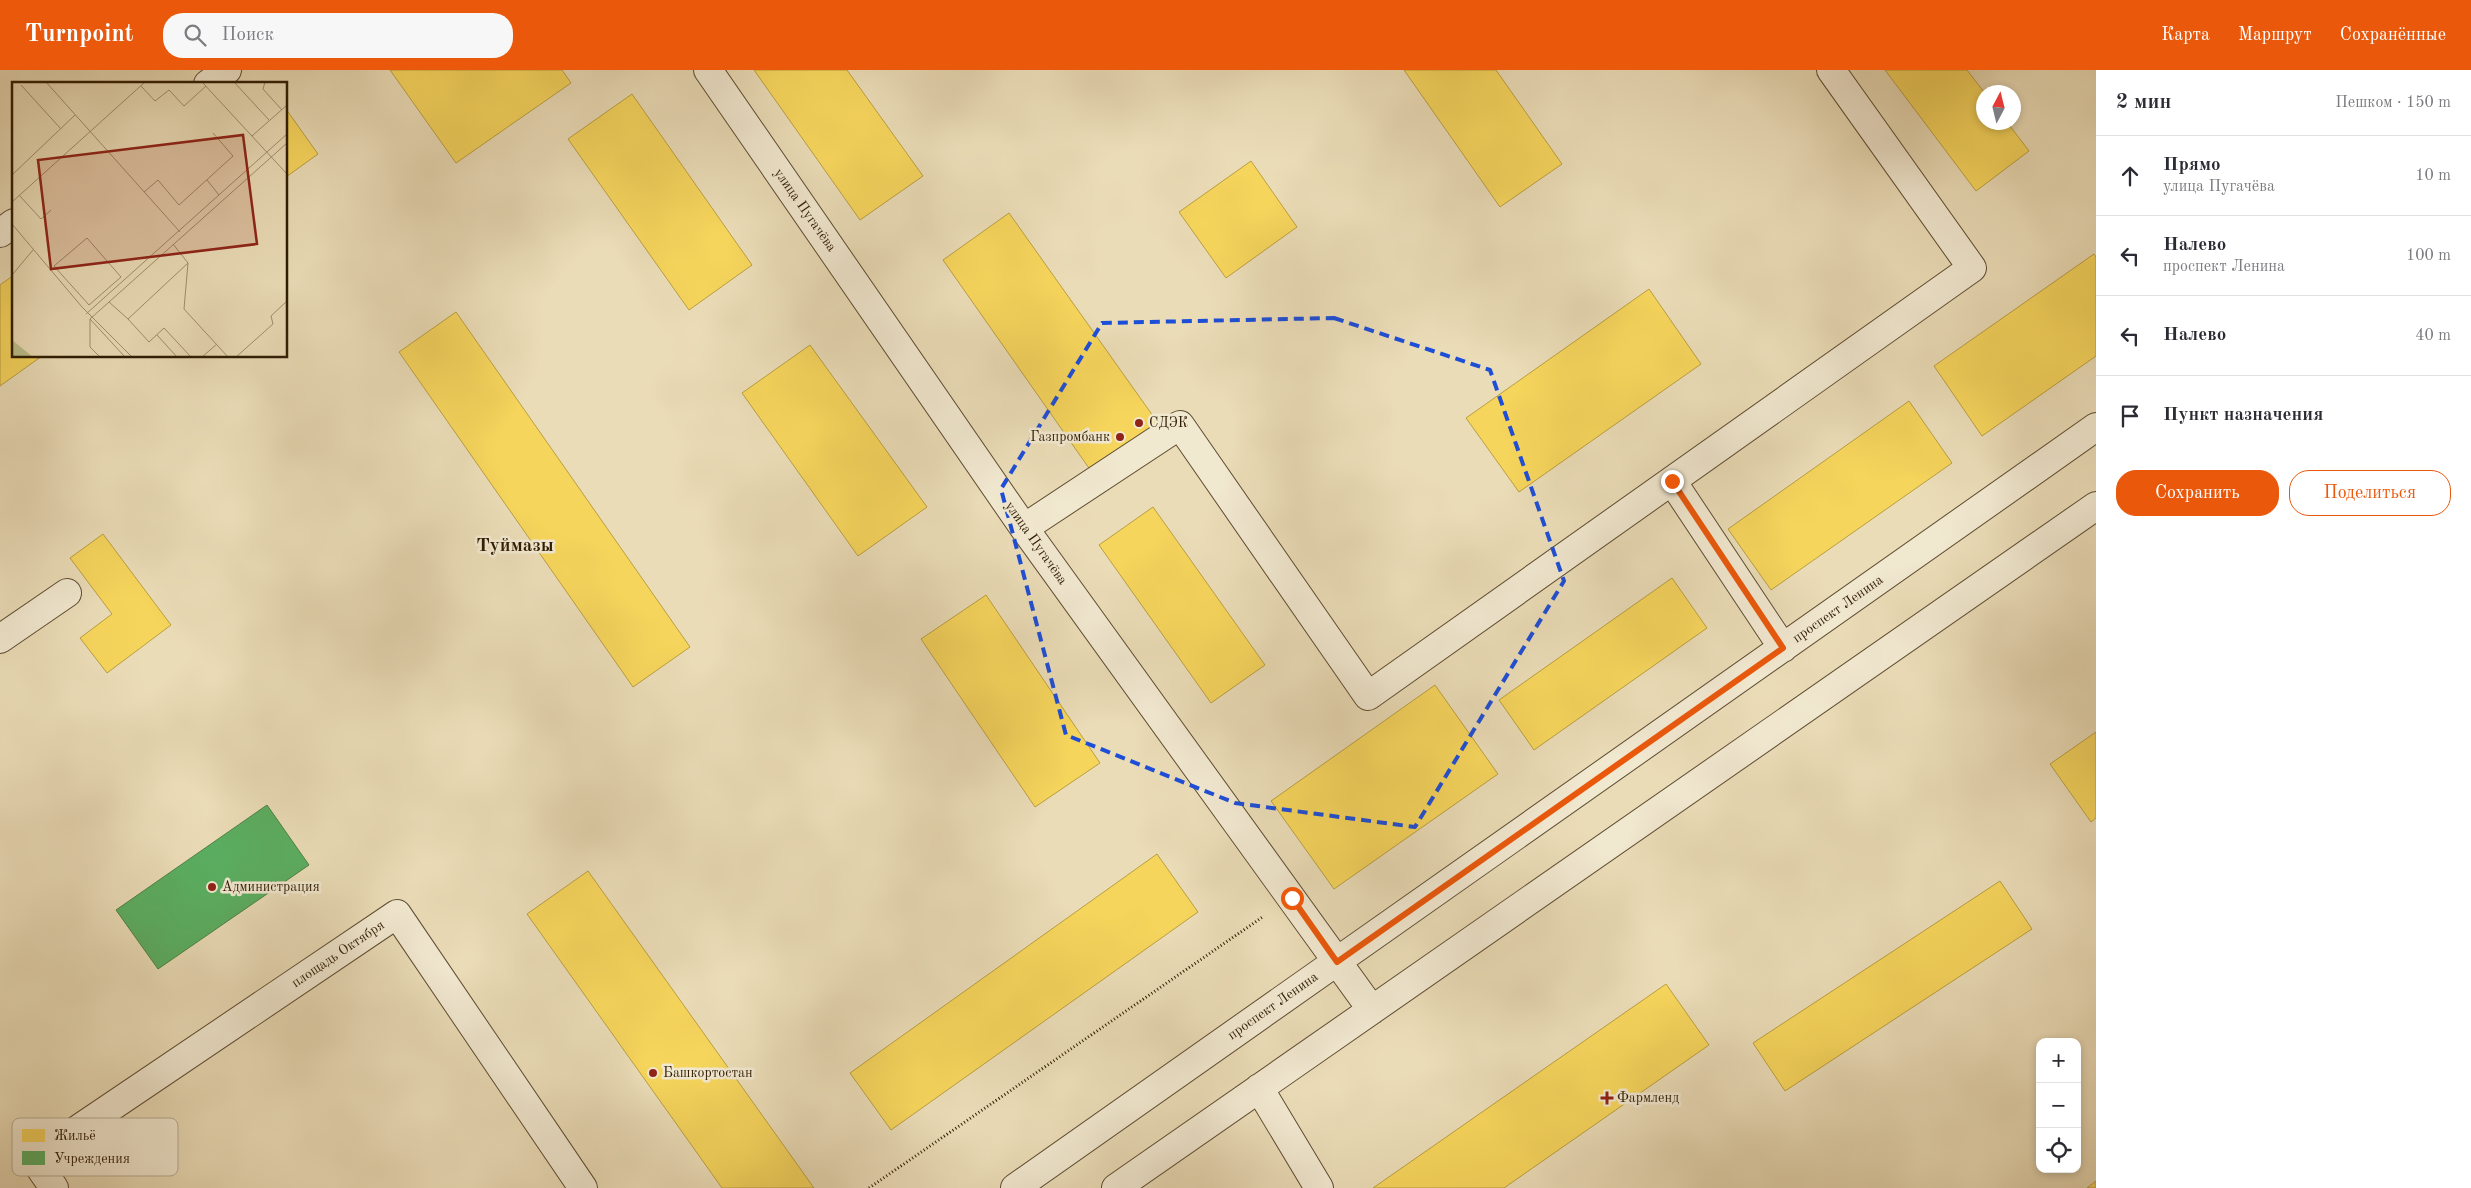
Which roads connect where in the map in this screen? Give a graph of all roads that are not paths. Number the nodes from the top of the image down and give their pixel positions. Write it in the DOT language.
graph roads {
  1 [pos="227,70"];
  2 [pos="708,70"];
  3 [pos="1831,70"];
  4 [pos="211,82"];
  5 [pos="12,224"];
  6 [pos="0,233"];
  7 [pos="2096,427"];
  8 [pos="1672,481"];
  9 [pos="2096,506"];
  10 [pos="1024,528"];
  11 [pos="67,593"];
  12 [pos="0,639"];
  13 [pos="1783,648"];
  14 [pos="1337,962"];
  15 [pos="1372,1010"];
  16 [pos="1259,1088"];
  17 [pos="95,1118"];
  18 [pos="46,1176"];
  19 [pos="54,1188"];
  20 [pos="582,1188"];
  21 [pos="1015,1188"];
  22 [pos="1116,1188"];
  23 [pos="1319,1188"];
  1 -- 4 [label="street"];
  2 -- 10 [label="street, улица Пугачёва"];
  3 -- 8 [label="street"];
  5 -- 6 [label="street"];
  7 -- 13 [label="street, проспект Ленина"];
  8 -- 10 [label="street"];
  8 -- 13 [label="street"];
  9 -- 15 [label="street"];
  10 -- 14 [label="street, улица Пугачёва"];
  11 -- 12 [label="street"];
  13 -- 14 [label="street, проспект Ленина"];
  14 -- 15 [label="street, улица Пугачёва"];
  14 -- 21 [label="street, проспект Ленина"];
  15 -- 16 [label="street"];
  16 -- 22 [label="street"];
  16 -- 23 [label="street"];
  17 -- 20 [label="street, площадь Октября"];
  18 -- 19 [label="street, площадь Октября"];
}
